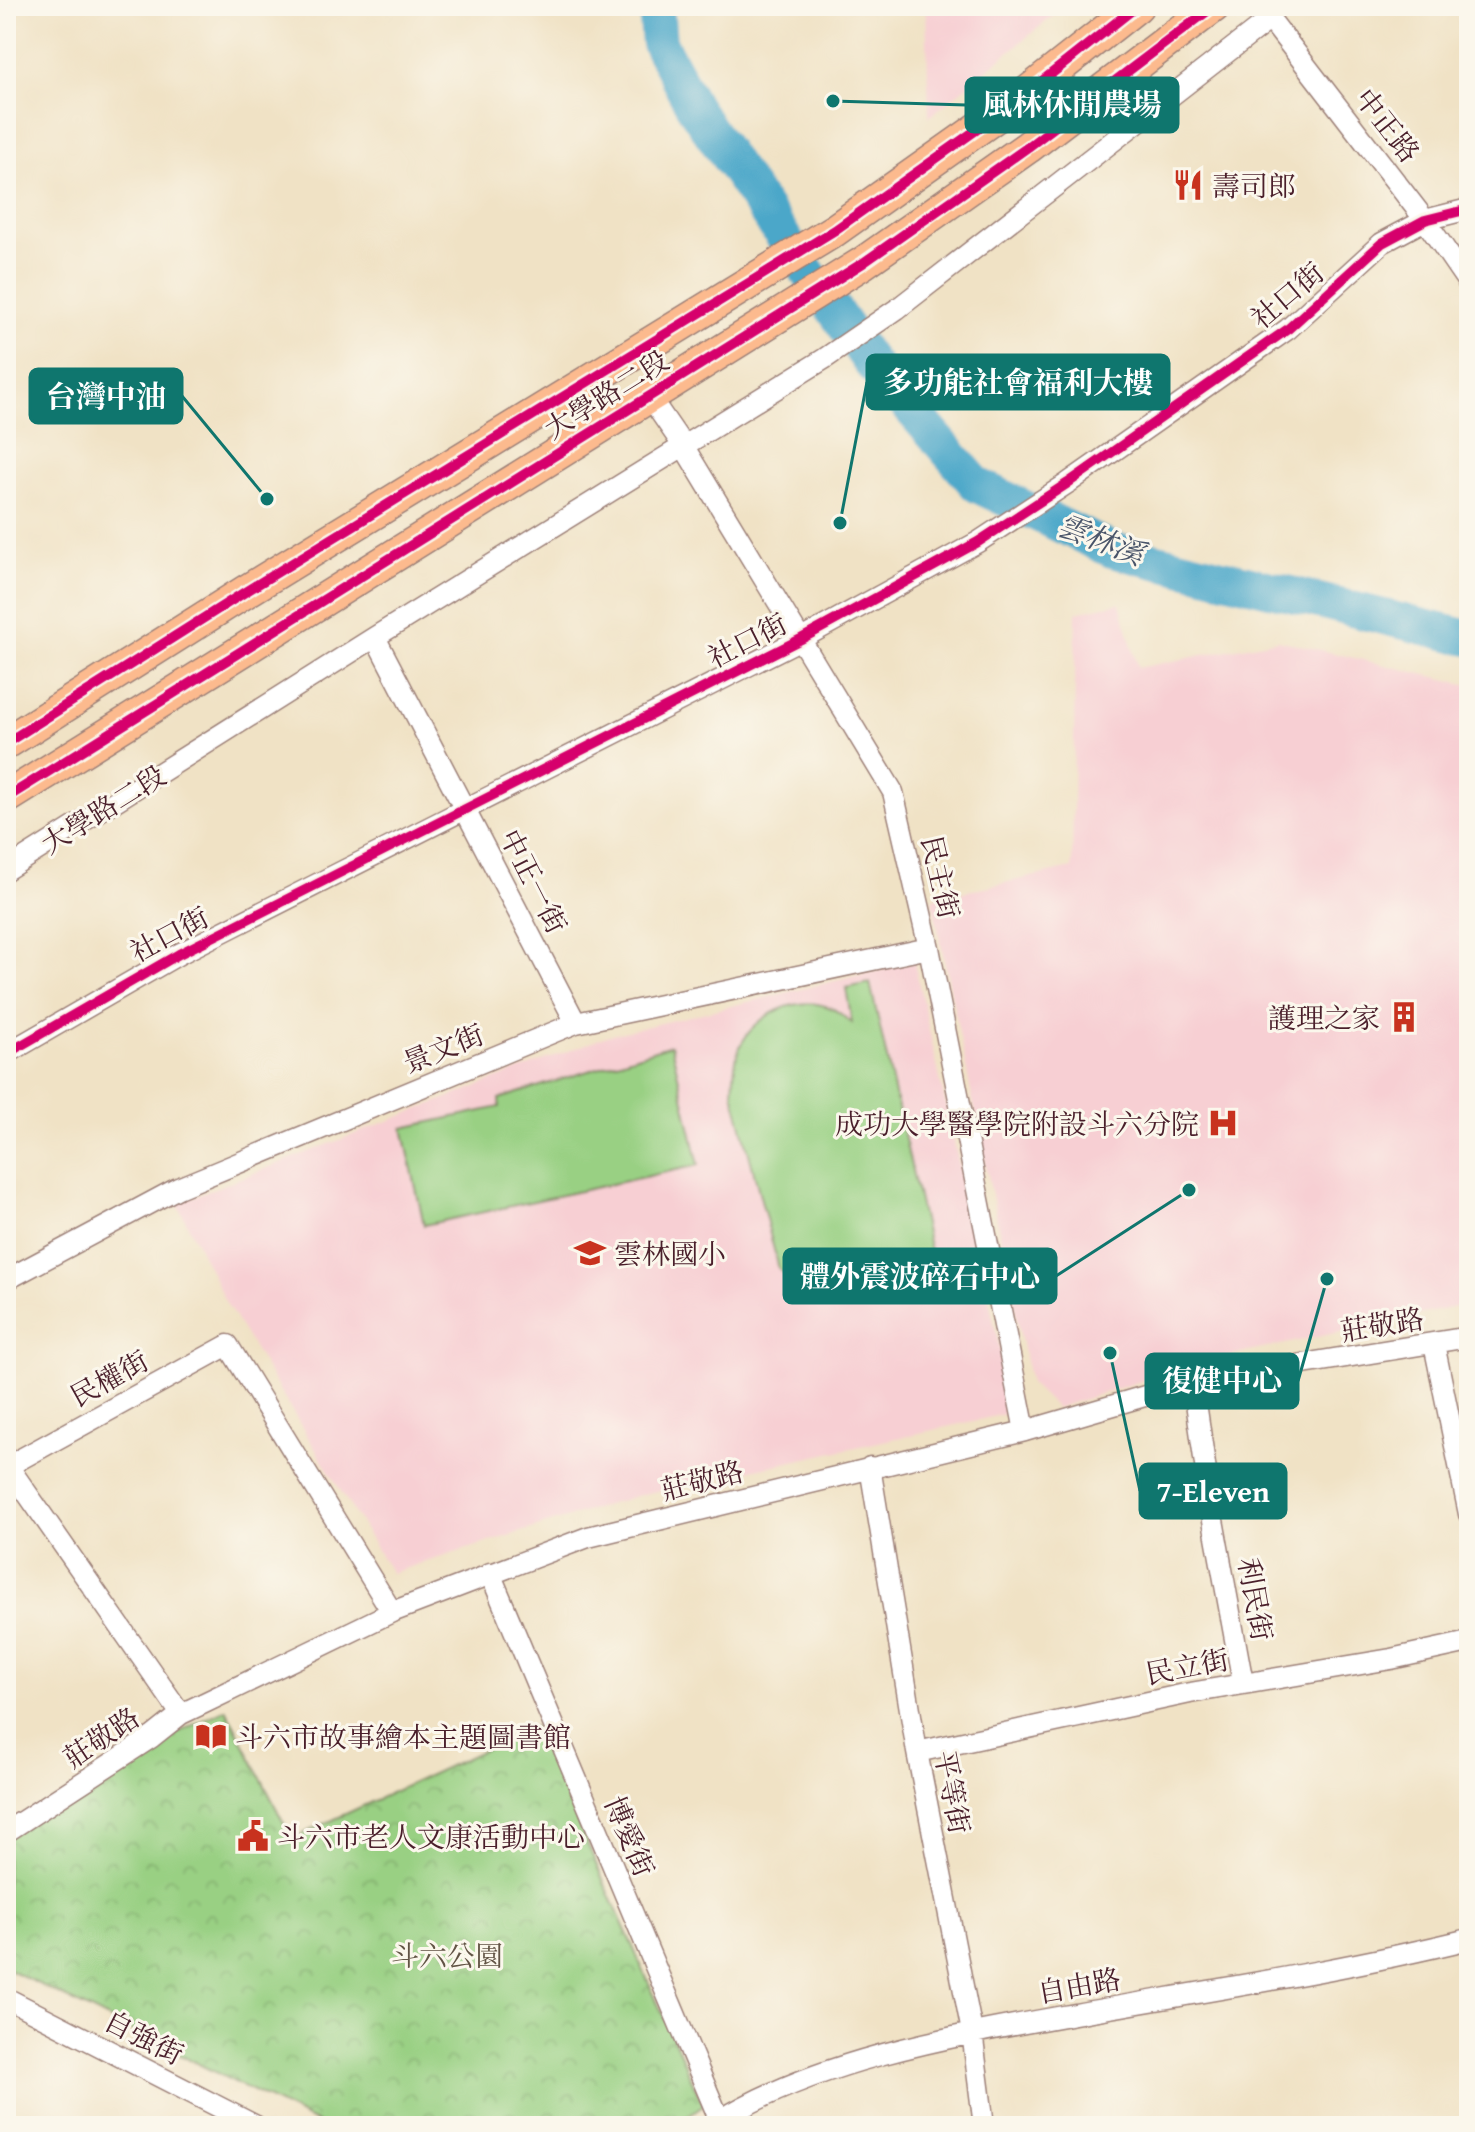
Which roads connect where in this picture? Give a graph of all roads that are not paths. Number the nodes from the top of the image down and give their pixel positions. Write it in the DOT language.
graph roads {
  1 [pos="1137,6"];
  2 [pos="1214,6"];
  3 [pos="1263,12"];
  4 [pos="1469,209"];
  5 [pos="1425,220"];
  6 [pos="1469,284"];
  7 [pos="649,396"];
  8 [pos="684,447"];
  9 [pos="407,493"];
  10 [pos="429,533"];
  11 [pos="375,637"];
  12 [pos="801,639"];
  13 [pos="6,743"];
  14 [pos="6,798"];
  15 [pos="466,809"];
  16 [pos="6,870"];
  17 [pos="929,948"];
  18 [pos="576,1023"];
  19 [pos="6,1054"];
  20 [pos="6,1280"];
  21 [pos="1469,1337"];
  22 [pos="1434,1344"];
  23 [pos="1193,1382"];
  24 [pos="1025,1431"];
  25 [pos="870,1467"];
  26 [pos="1469,1514"];
  27 [pos="490,1573"];
  28 [pos="392,1612"];
  29 [pos="1469,1642"];
  30 [pos="1243,1683"];
  31 [pos="181,1714"];
  32 [pos="917,1752"];
  33 [pos="6,1832"];
  34 [pos="1469,1939"];
  35 [pos="11,2000"];
  36 [pos="6,2022"];
  37 [pos="972,2032"];
  38 [pos="716,2123"];
  39 [pos="256,2126"];
  40 [pos="984,2126"];
  1 -- 9 [label="main road, 大學路二段"];
  2 -- 7 [label="main road, 大學路二段"];
  3 -- 5 [label="street, 中正路"];
  3 -- 8 [label="street, 大學路二段"];
  4 -- 5 [label="street, 社口街"];
  5 -- 6 [label="street, 中正路"];
  5 -- 12 [label="street, 社口街"];
  7 -- 8 [label="street, 民主街"];
  7 -- 10 [label="main road, 大學路二段"];
  8 -- 11 [label="street, 大學路二段"];
  8 -- 12 [label="street, 民主街"];
  9 -- 10 [label="main road"];
  9 -- 13 [label="main road, 大學路二段"];
  10 -- 14 [label="main road, 大學路二段"];
  11 -- 15 [label="street, 中正一街"];
  11 -- 16 [label="street, 大學路二段"];
  12 -- 15 [label="street, 社口街"];
  12 -- 17 [label="street, 民主街"];
  15 -- 18 [label="street, 中正一街"];
  15 -- 19 [label="street, 社口街"];
  17 -- 18 [label="street, 景文街"];
  17 -- 24 [label="street, 民主街"];
  18 -- 20 [label="street, 景文街"];
  21 -- 22 [label="street, 莊敬路"];
  22 -- 23 [label="street, 莊敬路"];
  22 -- 26 [label="street"];
  23 -- 24 [label="street, 莊敬路"];
  23 -- 30 [label="street, 利民街"];
  24 -- 25 [label="street, 莊敬路"];
  25 -- 27 [label="street, 莊敬路"];
  25 -- 32 [label="street, 平等街"];
  27 -- 28 [label="street, 莊敬路"];
  27 -- 38 [label="street, 博愛街"];
  28 -- 31 [label="street, 莊敬路"];
  28 -- 31 [label="street, 民權街"];
  29 -- 30 [label="street, 民立街"];
  30 -- 32 [label="street, 民立街"];
  31 -- 33 [label="street, 莊敬路"];
  32 -- 37 [label="street, 平等街"];
  34 -- 37 [label="street, 自由路"];
  35 -- 36 [label="street"];
  35 -- 39 [label="street, 自強街"];
  37 -- 38 [label="street, 自由路"];
  37 -- 40 [label="street, 平等街"];
}
